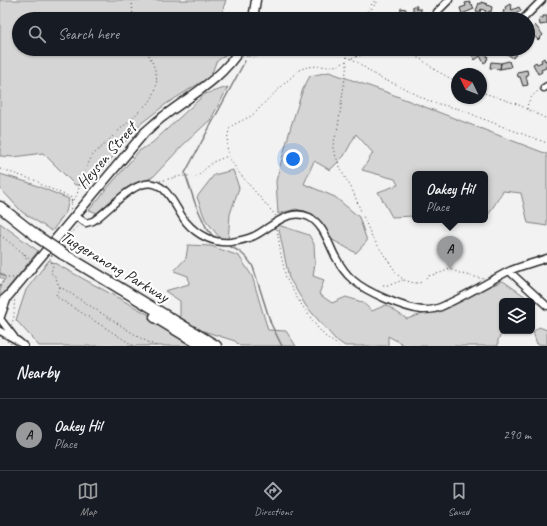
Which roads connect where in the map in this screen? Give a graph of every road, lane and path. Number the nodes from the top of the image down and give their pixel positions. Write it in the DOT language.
graph roads {
  1 [pos="132,0"];
  2 [pos="256,0"];
  3 [pos="375,0"];
  4 [pos="378,0"];
  5 [pos="449,0"];
  6 [pos="542,0"];
  7 [pos="547,3"];
  8 [pos="133,12"];
  9 [pos="254,12"];
  10 [pos="367,12"];
  11 [pos="369,12"];
  12 [pos="437,12"];
  13 [pos="530,12"];
  14 [pos="150,56"];
  15 [pos="236,56"];
  16 [pos="248,56"];
  17 [pos="359,56"];
  18 [pos="415,56"];
  19 [pos="347,57"];
  20 [pos="352,58"];
  21 [pos="239,59"];
  22 [pos="346,60"];
  23 [pos="451,79"];
  24 [pos="545,87"];
  25 [pos="487,94"];
  26 [pos="527,110"];
  27 [pos="547,119"];
  28 [pos="547,144"];
  29 [pos="228,156"];
  30 [pos="0,169"];
  31 [pos="154,184"];
  32 [pos="71,203"];
  33 [pos="0,207"];
  34 [pos="0,215"];
  35 [pos="74,216"];
  36 [pos="278,221"];
  37 [pos="84,222"];
  38 [pos="0,235"];
  39 [pos="36,239"];
  40 [pos="58,254"];
  41 [pos="547,258"];
  42 [pos="32,260"];
  43 [pos="509,271"];
  44 [pos="21,280"];
  45 [pos="404,280"];
  46 [pos="490,281"];
  47 [pos="0,286"];
  48 [pos="60,286"];
  49 [pos="377,294"];
  50 [pos="12,296"];
  51 [pos="0,303"];
  52 [pos="547,306"];
  53 [pos="14,307"];
  54 [pos="0,318"];
  55 [pos="0,331"];
  56 [pos="18,341"];
  57 [pos="24,346"];
  58 [pos="134,346"];
  59 [pos="156,346"];
  60 [pos="203,346"];
  61 [pos="216,346"];
  62 [pos="339,346"];
  1 -- 8 [label="path"];
  2 -- 9 [label="main road"];
  3 -- 10 [label="path"];
  4 -- 11 [label="path"];
  5 -- 12 [label="street"];
  6 -- 7 [label="street"];
  6 -- 13 [label="street"];
  14 -- 32 [label="path"];
  15 -- 35 [label="main road, Heysen Street"];
  16 -- 21 [label="path"];
  17 -- 20 [label="path"];
  18 -- 23 [label="path"];
  19 -- 20 [label="path"];
  19 -- 22 [label="path"];
  20 -- 28 [label="path"];
  22 -- 29 [label="path"];
  22 -- 45 [label="path"];
  24 -- 26 [label="path"];
  25 -- 26 [label="path"];
  26 -- 27 [label="path"];
  29 -- 31 [label="path"];
  29 -- 36 [label="path"];
  30 -- 32 [label="path"];
  31 -- 36 [label="street"];
  31 -- 37 [label="street"];
  32 -- 35 [label="path"];
  33 -- 39 [label="highway, Tuggeranong Parkway"];
  34 -- 39 [label="highway, Tuggeranong Parkway"];
  35 -- 37 [label="street"];
  35 -- 44 [label="main road, Heysen Street"];
  36 -- 49 [label="street"];
  36 -- 62 [label="path"];
  37 -- 40 [label="path"];
  38 -- 42 [label="path"];
  39 -- 40 [label="highway, Tuggeranong Parkway"];
  40 -- 48 [label="path"];
  40 -- 60 [label="highway, Tuggeranong Parkway"];
  40 -- 61 [label="highway, Tuggeranong Parkway"];
  41 -- 43 [label="street"];
  43 -- 46 [label="street"];
  43 -- 52 [label="street"];
  44 -- 47 [label="path"];
  44 -- 50 [label="main road, Heysen Street"];
  45 -- 46 [label="path"];
  45 -- 49 [label="path"];
  46 -- 49 [label="street"];
  48 -- 58 [label="path"];
  48 -- 59 [label="path"];
  50 -- 51 [label="main road, Heysen Street"];
  50 -- 53 [label="path"];
  50 -- 54 [label="main road, Heysen Street"];
  54 -- 56 [label="street"];
  55 -- 56 [label="street"];
  56 -- 57 [label="street"];
}
